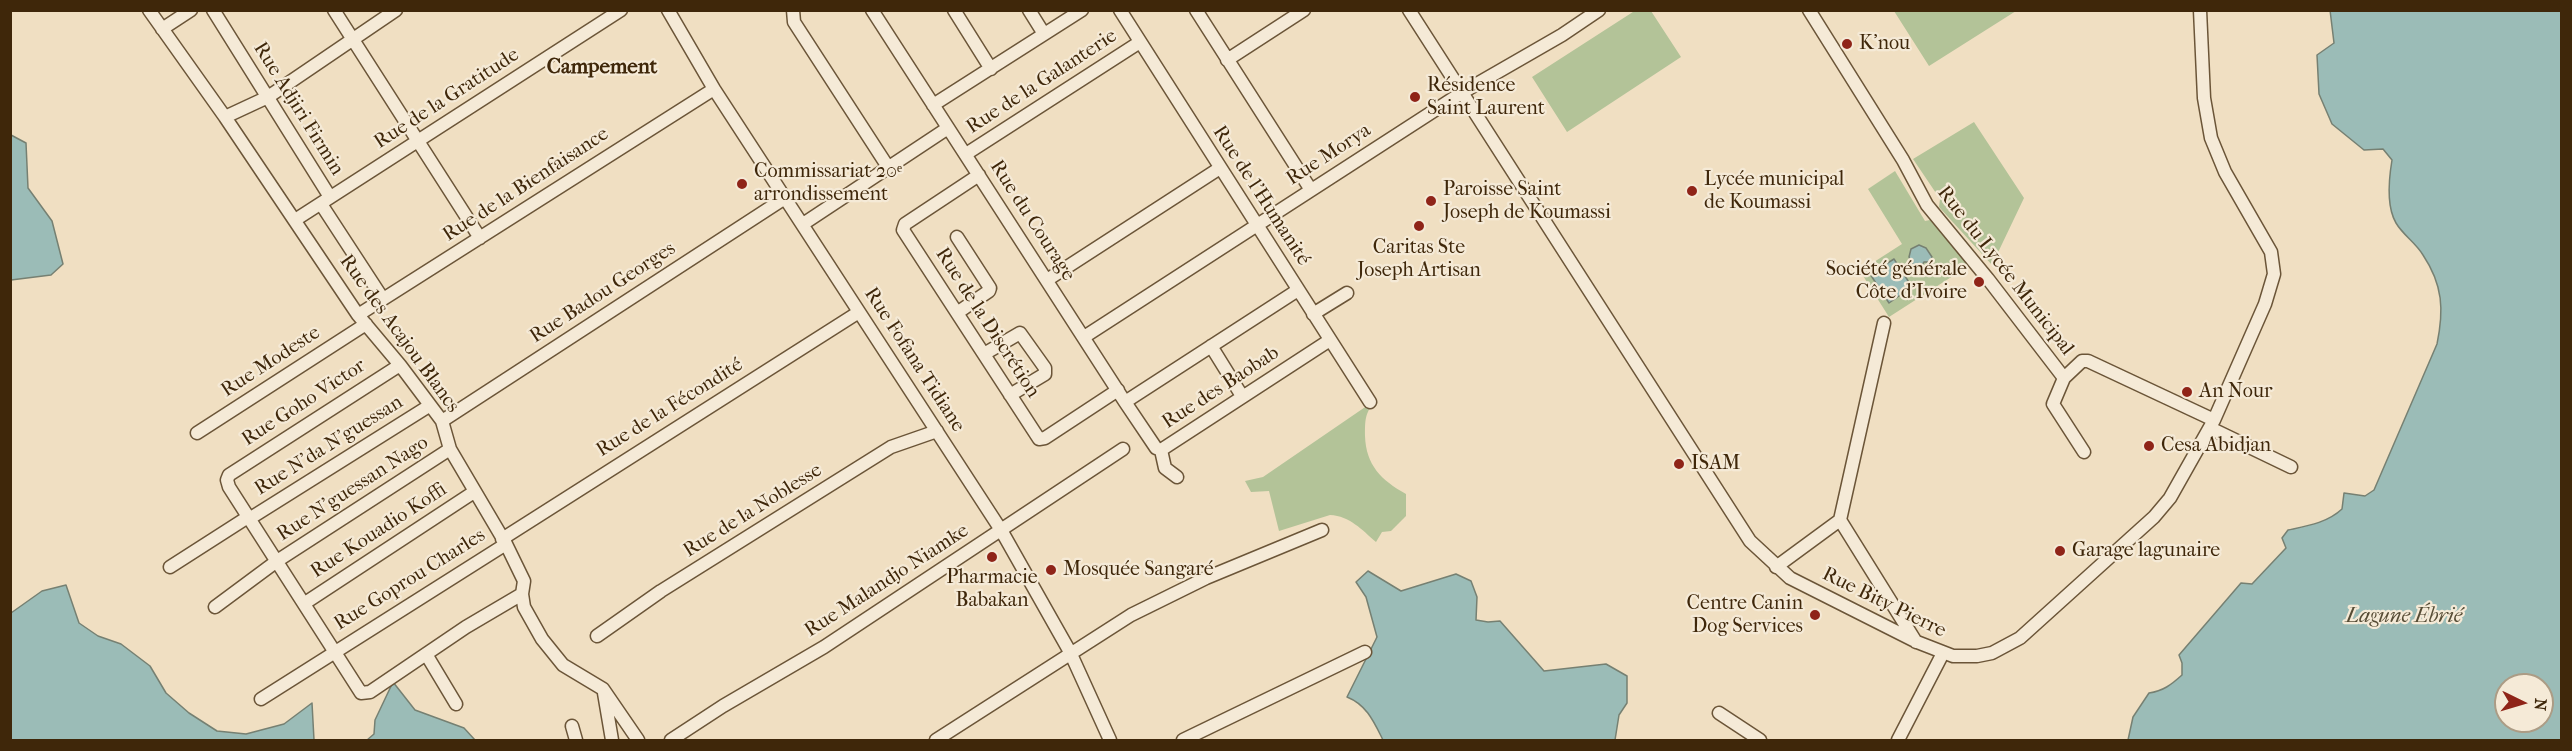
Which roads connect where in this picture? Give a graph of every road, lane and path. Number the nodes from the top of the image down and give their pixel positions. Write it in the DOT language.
graph roads {
  1 [pos="149,10"];
  2 [pos="191,10"];
  3 [pos="213,10"];
  4 [pos="334,10"];
  5 [pos="396,10"];
  6 [pos="621,10"];
  7 [pos="669,10"];
  8 [pos="793,10"];
  9 [pos="872,10"];
  10 [pos="954,10"];
  11 [pos="1029,10"];
  12 [pos="1082,10"];
  13 [pos="1120,10"];
  14 [pos="1304,10"];
  15 [pos="1409,10"];
  16 [pos="1599,10"];
  17 [pos="1809,10"];
  18 [pos="2200,10"];
  19 [pos="1197,11"];
  20 [pos="162,29"];
  21 [pos="1044,34"];
  22 [pos="352,40"];
  23 [pos="1140,42"];
  24 [pos="1227,60"];
  25 [pos="991,69"];
  26 [pos="714,88"];
  27 [pos="1463,92"];
  28 [pos="268,98"];
  29 [pos="933,105"];
  30 [pos="225,117"];
  31 [pos="948,128"];
  32 [pos="418,140"];
  33 [pos="966,154"];
  34 [pos="888,167"];
  35 [pos="1220,168"];
  36 [pos="979,176"];
  37 [pos="1311,190"];
  38 [pos="785,198"];
  39 [pos="325,200"];
  40 [pos="295,220"];
  41 [pos="803,224"];
  42 [pos="1257,226"];
  43 [pos="957,237"];
  44 [pos="480,238"];
  45 [pos="1047,280"];
  46 [pos="1298,290"];
  47 [pos="1347,293"];
  48 [pos="383,300"];
  49 [pos="859,312"];
  50 [pos="957,313"];
  51 [pos="1313,314"];
  52 [pos="362,320"];
  53 [pos="1884,323"];
  54 [pos="1084,338"];
  55 [pos="1330,340"];
  56 [pos="1210,346"];
  57 [pos="984,354"];
  58 [pos="400,365"];
  59 [pos="2064,378"];
  60 [pos="1118,390"];
  61 [pos="1010,395"];
  62 [pos="1242,396"];
  63 [pos="1125,402"];
  64 [pos="1370,402"];
  65 [pos="429,406"];
  66 [pos="442,421"];
  67 [pos="2212,424"];
  68 [pos="937,431"];
  69 [pos="197,433"];
  70 [pos="450,449"];
  71 [pos="1123,449"];
  72 [pos="1161,450"];
  73 [pos="2084,453"];
  74 [pos="2291,467"];
  75 [pos="1177,477"];
  76 [pos="474,492"];
  77 [pos="248,518"];
  78 [pos="1840,520"];
  79 [pos="1001,530"];
  80 [pos="1322,530"];
  81 [pos="504,541"];
  82 [pos="277,561"];
  83 [pos="170,567"];
  84 [pos="1776,567"];
  85 [pos="522,594"];
  86 [pos="305,603"];
  87 [pos="215,607"];
  88 [pos="597,636"];
  89 [pos="1917,642"];
  90 [pos="335,650"];
  91 [pos="1070,652"];
  92 [pos="1365,652"];
  93 [pos="1943,653"];
  94 [pos="426,654"];
  95 [pos="603,688"];
  96 [pos="261,699"];
  97 [pos="456,704"];
  98 [pos="1719,713"];
  99 [pos="572,726"];
  100 [pos="576,741"];
  101 [pos="612,741"];
  102 [pos="638,741"];
  103 [pos="671,741"];
  104 [pos="936,741"];
  105 [pos="1110,741"];
  106 [pos="1183,741"];
  107 [pos="1760,741"];
  108 [pos="1898,741"];
  1 -- 20 [label="street, Rue des Acajou Blancs"];
  2 -- 20 [label="street"];
  3 -- 28 [label="street, Rue Adjiri Firmin"];
  4 -- 22 [label="street"];
  5 -- 22 [label="street"];
  6 -- 32 [label="street, Rue de la Gratitude"];
  7 -- 26 [label="street, Rue Fofana Tidiane"];
  8 -- 34 [label="street"];
  9 -- 29 [label="street, Rue du Courage"];
  10 -- 25 [label="street"];
  11 -- 21 [label="street"];
  12 -- 21 [label="street"];
  13 -- 23 [label="street, Rue de l'Humanité"];
  14 -- 24 [label="street"];
  15 -- 27 [label="street, Rue Bity Pierre"];
  16 -- 27 [label="street, Rue Morya"];
  17 -- 59 [label="street, Rue du Lycée Municipal"];
  18 -- 67 [label="street, Rue Bity Pierre"];
  19 -- 24 [label="street"];
  20 -- 30 [label="street, Rue des Acajou Blancs"];
  21 -- 25 [label="street"];
  22 -- 28 [label="street"];
  22 -- 32 [label="street"];
  23 -- 33 [label="street, Rue de la Galanterie"];
  23 -- 35 [label="street, Rue de l'Humanité"];
  24 -- 37 [label="street"];
  25 -- 29 [label="street"];
  26 -- 38 [label="street, Rue Fofana Tidiane"];
  26 -- 44 [label="street, Rue de la Bienfaisance"];
  27 -- 37 [label="street, Rue Morya"];
  27 -- 84 [label="street, Rue Bity Pierre"];
  28 -- 30 [label="street"];
  28 -- 39 [label="street, Rue Adjiri Firmin"];
  29 -- 31 [label="street, Rue du Courage"];
  30 -- 40 [label="street, Rue des Acajou Blancs"];
  31 -- 33 [label="street, Rue du Courage"];
  31 -- 34 [label="street"];
  32 -- 39 [label="street, Rue de la Gratitude"];
  32 -- 44 [label="street"];
  33 -- 36 [label="street, Rue du Courage"];
  34 -- 41 [label="street"];
  35 -- 42 [label="street, Rue de l'Humanité"];
  35 -- 45 [label="street"];
  36 -- 45 [label="street, Rue du Courage"];
  36 -- 50 [label="street, Rue de la Discrétion"];
  37 -- 42 [label="street, Rue Morya"];
  38 -- 41 [label="street, Rue Fofana Tidiane"];
  38 -- 66 [label="street, Rue Badou Georges"];
  39 -- 40 [label="street, Rue de la Gratitude"];
  39 -- 48 [label="street, Rue Adjiri Firmin"];
  40 -- 52 [label="street, Rue des Acajou Blancs"];
  41 -- 49 [label="street, Rue Fofana Tidiane"];
  42 -- 46 [label="street, Rue de l'Humanité"];
  42 -- 54 [label="street, Rue Morya"];
  43 -- 50 [label="street"];
  44 -- 48 [label="street, Rue de la Bienfaisance"];
  45 -- 54 [label="street, Rue du Courage"];
  46 -- 51 [label="street, Rue de l'Humanité"];
  46 -- 56 [label="street"];
  47 -- 51 [label="street"];
  48 -- 52 [label="street, Rue de la Bienfaisance"];
  49 -- 68 [label="street, Rue Fofana Tidiane"];
  49 -- 81 [label="street, Rue de la Fécondité"];
  50 -- 57 [label="street, Rue de la Discrétion"];
  51 -- 55 [label="street, Rue de l'Humanité"];
  52 -- 58 [label="street, Rue des Acajou Blancs"];
  52 -- 69 [label="street, Rue Modeste"];
  53 -- 78 [label="street"];
  54 -- 60 [label="street, Rue du Courage"];
  55 -- 62 [label="street, Rue des Baobab"];
  55 -- 64 [label="street, Rue de l'Humanité"];
  56 -- 62 [label="street"];
  56 -- 63 [label="street"];
  57 -- 61 [label="street, Rue de la Discrétion"];
  57 -- 61 [label="street"];
  58 -- 65 [label="street, Rue des Acajou Blancs"];
  58 -- 77 [label="street, Rue Goho Victor"];
  59 -- 67 [label="street, Rue du Lycée Municipal"];
  59 -- 73 [label="street"];
  60 -- 61 [label="street, Rue de la Discrétion"];
  60 -- 63 [label="street, Rue du Courage"];
  62 -- 72 [label="street, Rue des Baobab"];
  63 -- 72 [label="street, Rue du Courage"];
  65 -- 66 [label="street, Rue des Acajou Blancs"];
  65 -- 77 [label="street, Rue N'da N'guessan"];
  66 -- 70 [label="street, Rue des Acajou Blancs"];
  67 -- 74 [label="street"];
  67 -- 93 [label="street, Rue Bity Pierre"];
  68 -- 79 [label="street, Rue Fofana Tidiane"];
  68 -- 88 [label="street, Rue de la Noblesse"];
  70 -- 76 [label="street, Rue des Acajou Blancs"];
  70 -- 82 [label="street, Rue N'guessan Nago"];
  71 -- 79 [label="street, Rue Malandjo Niamke"];
  72 -- 75 [label="street, Rue des Baobab"];
  76 -- 81 [label="street, Rue des Acajou Blancs"];
  76 -- 86 [label="street, Rue Kouadio Koffi"];
  77 -- 82 [label="street"];
  77 -- 83 [label="street, Rue N'da N'guessan"];
  78 -- 84 [label="street"];
  78 -- 89 [label="street"];
  79 -- 91 [label="street, Rue Fofana Tidiane"];
  79 -- 103 [label="street, Rue Malandjo Niamke"];
  80 -- 91 [label="street"];
  81 -- 85 [label="street, Rue des Acajou Blancs"];
  81 -- 90 [label="street, Rue Goprou Charles"];
  82 -- 86 [label="street"];
  82 -- 87 [label="street, Rue N'guessan Nago"];
  84 -- 89 [label="street, Rue Bity Pierre"];
  85 -- 94 [label="street"];
  85 -- 95 [label="street, Rue des Acajou Blancs"];
  86 -- 90 [label="street"];
  89 -- 93 [label="street, Rue Bity Pierre"];
  90 -- 94 [label="street"];
  90 -- 96 [label="street, Rue Goprou Charles"];
  91 -- 104 [label="street"];
  91 -- 105 [label="street, Rue Fofana Tidiane"];
  92 -- 106 [label="street"];
  93 -- 108 [label="street"];
  94 -- 97 [label="street"];
  95 -- 101 [label="street"];
  95 -- 102 [label="street, Rue des Acajou Blancs"];
  98 -- 107 [label="street"];
  99 -- 100 [label="street"];
}
